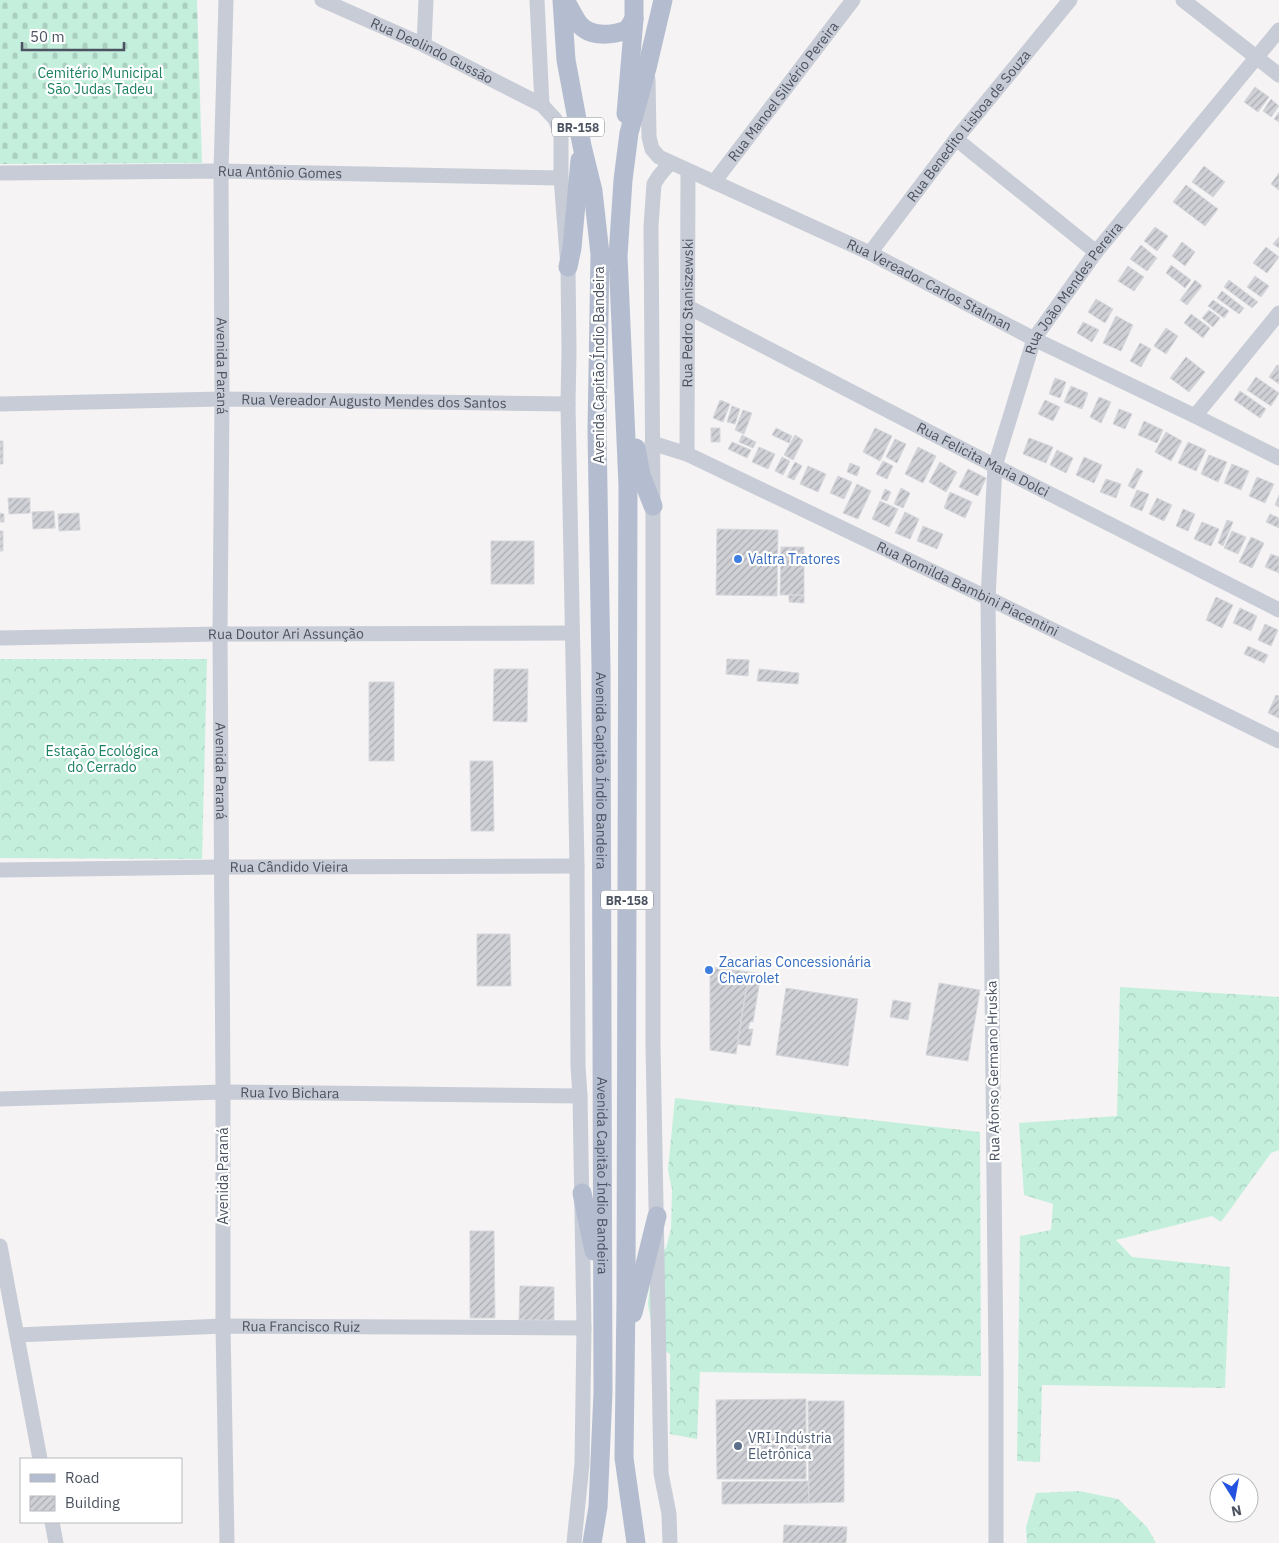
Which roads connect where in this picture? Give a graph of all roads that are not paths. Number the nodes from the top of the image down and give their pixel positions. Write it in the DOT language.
graph roads {
  1 [pos="226,0"];
  2 [pos="322,0"];
  3 [pos="426,0"];
  4 [pos="537,0"];
  5 [pos="564,0"];
  6 [pos="663,0"];
  7 [pos="852,0"];
  8 [pos="1070,0"];
  9 [pos="1183,0"];
  10 [pos="634,9"];
  11 [pos="1279,30"];
  12 [pos="424,45"];
  13 [pos="1258,58"];
  14 [pos="647,68"];
  15 [pos="1279,75"];
  16 [pos="542,104"];
  17 [pos="630,133"];
  18 [pos="956,139"];
  19 [pos="582,146"];
  20 [pos="670,163"];
  21 [pos="221,171"];
  22 [pos="688,171"];
  23 [pos="0,173"];
  24 [pos="561,178"];
  25 [pos="714,182"];
  26 [pos="1096,252"];
  27 [pos="870,253"];
  28 [pos="609,255"];
  29 [pos="568,267"];
  30 [pos="688,308"];
  31 [pos="1279,313"];
  32 [pos="1034,339"];
  33 [pos="623,376"];
  34 [pos="222,399"];
  35 [pos="0,404"];
  36 [pos="568,404"];
  37 [pos="1195,416"];
  38 [pos="652,443"];
  39 [pos="687,454"];
  40 [pos="1279,458"];
  41 [pos="994,466"];
  42 [pos="653,506"];
  43 [pos="988,598"];
  44 [pos="1279,610"];
  45 [pos="572,633"];
  46 [pos="220,634"];
  47 [pos="0,638"];
  48 [pos="1279,741"];
  49 [pos="577,866"];
  50 [pos="222,867"];
  51 [pos="0,870"];
  52 [pos="223,1092"];
  53 [pos="580,1096"];
  54 [pos="0,1099"];
  55 [pos="582,1194"];
  56 [pos="657,1216"];
  57 [pos="0,1246"];
  58 [pos="602,1287"];
  59 [pos="223,1326"];
  60 [pos="584,1328"];
  61 [pos="17,1335"];
  62 [pos="625,1348"];
  63 [pos="40,1458"];
  64 [pos="52,1523"];
  65 [pos="56,1543"];
  66 [pos="227,1543"];
  67 [pos="574,1543"];
  68 [pos="592,1543"];
  69 [pos="636,1543"];
  70 [pos="670,1543"];
  71 [pos="996,1543"];
  1 -- 21 [label="street, Avenida Paraná"];
  2 -- 12 [label="street, Rua Deolindo Gussão"];
  3 -- 12 [label="street"];
  4 -- 16 [label="street"];
  5 -- 10 [label="main road"];
  5 -- 19 [label="main road, Avenida Capitão Índio Bandeira / BR-158"];
  6 -- 14 [label="main road"];
  7 -- 25 [label="street, Rua Manoel Silvério Pereira"];
  8 -- 18 [label="street, Rua Benedito Lisboa de Souza"];
  9 -- 13 [label="street"];
  10 -- 17 [label="main road"];
  11 -- 13 [label="street, Rua João Mendes Pereira"];
  12 -- 16 [label="street, Rua Deolindo Gussão"];
  13 -- 15 [label="street"];
  13 -- 26 [label="street, Rua João Mendes Pereira"];
  14 -- 17 [label="main road"];
  14 -- 20 [label="street, Rua Vereador Carlos Stalman"];
  16 -- 24 [label="street"];
  17 -- 28 [label="main road, BR-158"];
  18 -- 26 [label="street"];
  18 -- 27 [label="street, Rua Benedito Lisboa de Souza"];
  19 -- 28 [label="main road, Avenida Capitão Índio Bandeira / BR-158"];
  19 -- 29 [label="main road"];
  20 -- 22 [label="street, Rua Vereador Carlos Stalman"];
  20 -- 38 [label="street"];
  21 -- 23 [label="street, Rua Antônio Gomes"];
  21 -- 24 [label="street, Rua Antônio Gomes"];
  21 -- 34 [label="street, Avenida Paraná"];
  22 -- 25 [label="street, Rua Vereador Carlos Stalman"];
  22 -- 30 [label="street, Rua Pedro Staniszewski"];
  24 -- 29 [label="street"];
  25 -- 27 [label="street, Rua Vereador Carlos Stalman"];
  26 -- 32 [label="street, Rua João Mendes Pereira"];
  27 -- 32 [label="street, Rua Vereador Carlos Stalman"];
  28 -- 33 [label="main road, Avenida Capitão Índio Bandeira / BR-158"];
  28 -- 58 [label="main road, Avenida Capitão Índio Bandeira"];
  29 -- 36 [label="street"];
  30 -- 39 [label="street, Rua Pedro Staniszewski"];
  30 -- 41 [label="street, Rua Felicita Maria Dolci"];
  31 -- 37 [label="street"];
  32 -- 37 [label="street, Rua Vereador Carlos Stalman"];
  32 -- 41 [label="street, Rua João Mendes Pereira"];
  33 -- 42 [label="main road"];
  33 -- 62 [label="main road, Avenida Capitão Índio Bandeira / BR-158"];
  34 -- 35 [label="street, Rua Vereador Augusto Mendes dos Santos"];
  34 -- 36 [label="street, Rua Vereador Augusto Mendes dos Santos"];
  34 -- 46 [label="street, Avenida Paraná"];
  36 -- 45 [label="street"];
  37 -- 40 [label="street, Rua Vereador Carlos Stalman"];
  38 -- 39 [label="street, Rua Romilda Bambini Piacentini"];
  38 -- 42 [label="street"];
  39 -- 43 [label="street, Rua Romilda Bambini Piacentini"];
  41 -- 43 [label="street, Rua João Mendes Pereira"];
  41 -- 44 [label="street, Rua Felicita Maria Dolci"];
  42 -- 56 [label="street"];
  43 -- 48 [label="street, Rua Romilda Bambini Piacentini"];
  43 -- 71 [label="street, Rua Afonso Germano Hruska"];
  45 -- 46 [label="street, Rua Doutor Ari Assunção"];
  45 -- 49 [label="street"];
  46 -- 47 [label="street, Rua Doutor Ari Assunção"];
  46 -- 50 [label="street, Avenida Paraná"];
  49 -- 50 [label="street, Rua Cândido Vieira"];
  49 -- 53 [label="street"];
  50 -- 51 [label="street, Rua Cândido Vieira"];
  50 -- 52 [label="street, Avenida Paraná"];
  52 -- 53 [label="street, Rua Ivo Bichara"];
  52 -- 54 [label="street, Rua Ivo Bichara"];
  52 -- 59 [label="street, Avenida Paraná"];
  53 -- 55 [label="street"];
  55 -- 58 [label="main road"];
  55 -- 60 [label="street"];
  56 -- 62 [label="main road"];
  56 -- 70 [label="street"];
  57 -- 61 [label="street"];
  58 -- 68 [label="main road, Avenida Capitão Índio Bandeira"];
  59 -- 60 [label="street, Rua Francisco Ruiz"];
  59 -- 61 [label="street, Rua Francisco Ruiz"];
  59 -- 66 [label="street, Avenida Paraná"];
  60 -- 67 [label="street"];
  61 -- 63 [label="street"];
  62 -- 69 [label="main road, Avenida Capitão Índio Bandeira / BR-158"];
  64 -- 65 [label="street"];
}
